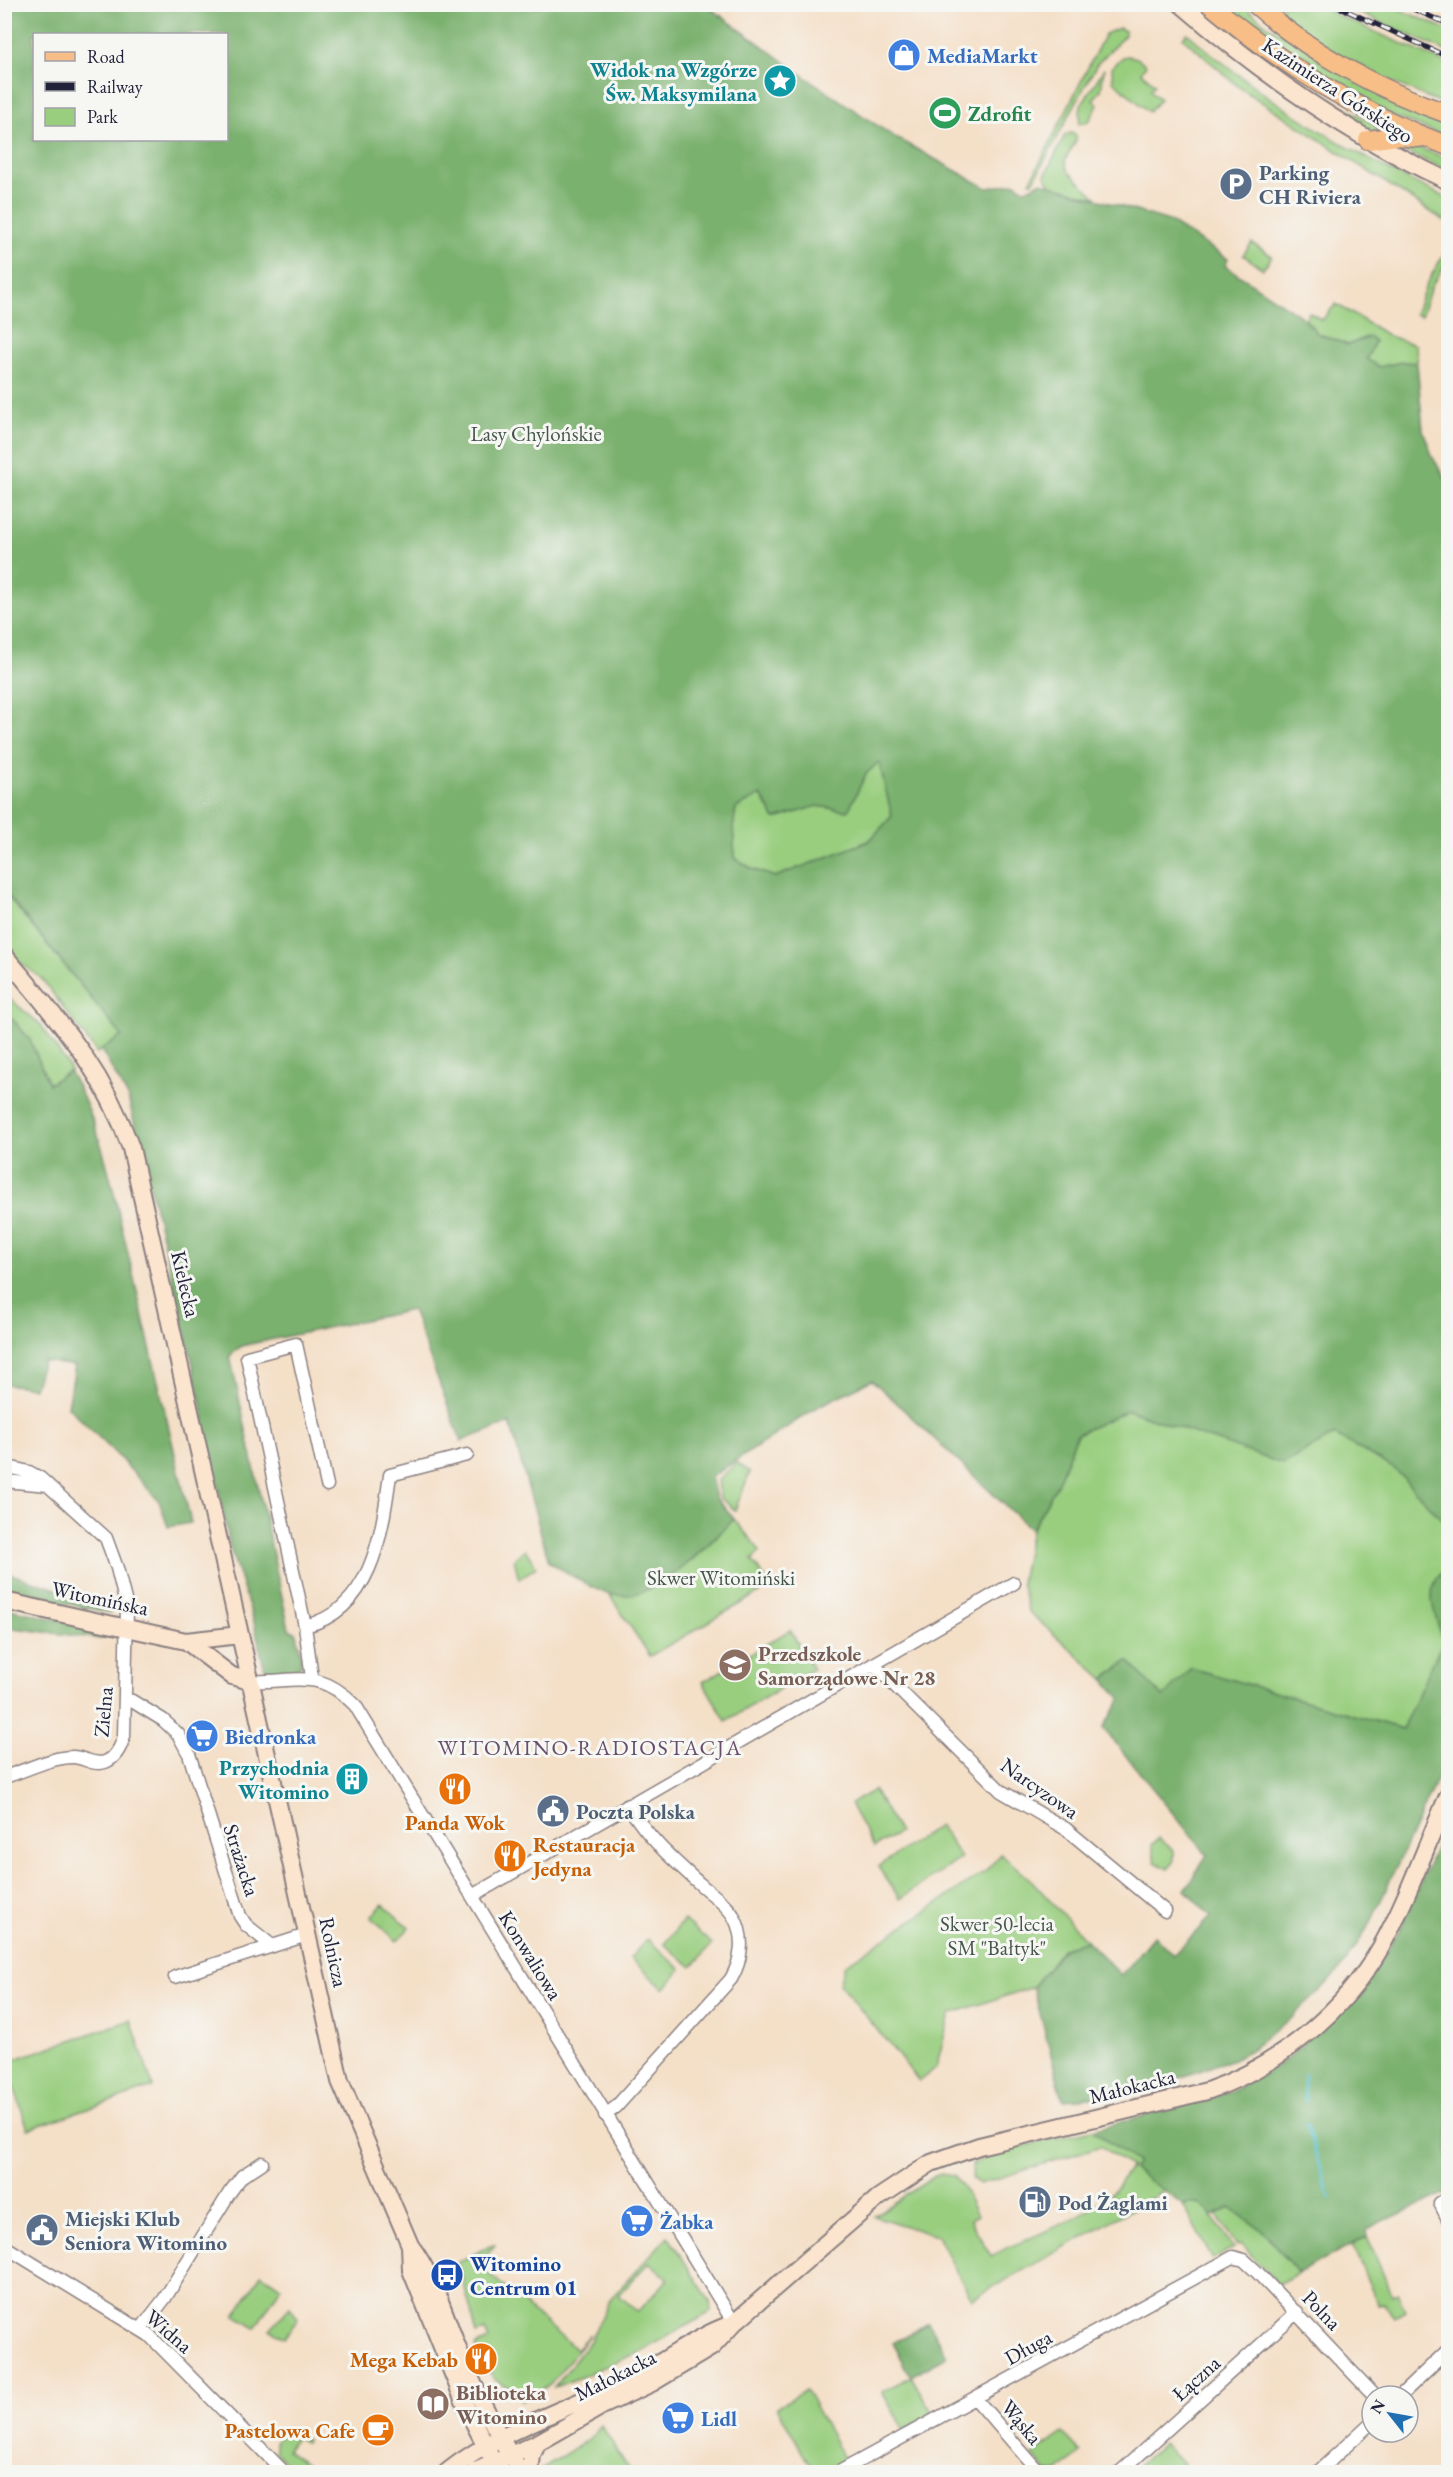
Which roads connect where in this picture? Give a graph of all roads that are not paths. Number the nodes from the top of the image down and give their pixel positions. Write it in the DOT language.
graph roads {
  1 [pos="1181,4"];
  2 [pos="1210,4"];
  3 [pos="1255,4"];
  4 [pos="1449,114"];
  5 [pos="1429,138"];
  6 [pos="1368,140"];
  7 [pos="1449,146"];
  8 [pos="1449,181"];
  9 [pos="4,955"];
  10 [pos="467,1455"];
  11 [pos="4,1466"];
  12 [pos="4,1481"];
  13 [pos="49,1485"];
  14 [pos="327,1485"];
  15 [pos="1014,1583"];
  16 [pos="4,1601"];
  17 [pos="126,1626"];
  18 [pos="306,1626"];
  19 [pos="240,1635"];
  20 [pos="186,1641"];
  21 [pos="245,1658"];
  22 [pos="873,1664"];
  23 [pos="312,1678"];
  24 [pos="249,1681"];
  25 [pos="125,1700"];
  26 [pos="4,1777"];
  27 [pos="1449,1796"];
  28 [pos="628,1805"];
  29 [pos="472,1896"];
  30 [pos="1166,1911"];
  31 [pos="307,1935"];
  32 [pos="271,1945"];
  33 [pos="175,1977"];
  34 [pos="605,2115"];
  35 [pos="262,2163"];
  36 [pos="1444,2200"];
  37 [pos="1449,2219"];
  38 [pos="410,2245"];
  39 [pos="4,2246"];
  40 [pos="1236,2257"];
  41 [pos="1297,2312"];
  42 [pos="734,2323"];
  43 [pos="141,2329"];
  44 [pos="1449,2350"];
  45 [pos="1364,2384"];
  46 [pos="1413,2384"];
  47 [pos="975,2398"];
  48 [pos="1360,2433"];
  49 [pos="501,2438"];
  50 [pos="538,2442"];
  51 [pos="509,2454"];
  52 [pos="492,2461"];
  53 [pos="282,2472"];
  54 [pos="447,2472"];
  55 [pos="474,2472"];
  56 [pos="520,2472"];
  57 [pos="530,2472"];
  58 [pos="838,2472"];
  59 [pos="1039,2472"];
  60 [pos="1120,2472"];
  61 [pos="1318,2472"];
  1 -- 6 [label="main road, Kazimierza Górskiego"];
  2 -- 5 [label="main road"];
  3 -- 4 [label="main road"];
  5 -- 6 [label="main road"];
  5 -- 7 [label="main road"];
  6 -- 8 [label="main road, Kazimierza Górskiego"];
  9 -- 19 [label="main road, Kielecka"];
  10 -- 18 [label="street"];
  11 -- 13 [label="street, Zielna"];
  12 -- 13 [label="street"];
  13 -- 17 [label="street, Zielna"];
  14 -- 18 [label="street"];
  15 -- 22 [label="street"];
  16 -- 17 [label="main road, Witomińska"];
  17 -- 20 [label="main road, Witomińska"];
  17 -- 25 [label="street, Zielna"];
  18 -- 23 [label="street"];
  19 -- 20 [label="main road, Witomińska"];
  19 -- 21 [label="main road, Kielecka"];
  20 -- 24 [label="main road, Witomińska"];
  21 -- 24 [label="main road, Rolnicza"];
  22 -- 28 [label="street"];
  22 -- 30 [label="street, Narcyzowa"];
  23 -- 24 [label="street"];
  23 -- 29 [label="street, Konwaliowa"];
  24 -- 31 [label="main road, Rolnicza"];
  25 -- 26 [label="street, Zielna"];
  25 -- 32 [label="street, Strażacka"];
  27 -- 42 [label="main road, Małokacka"];
  28 -- 29 [label="street"];
  28 -- 34 [label="street"];
  29 -- 34 [label="street, Konwaliowa"];
  31 -- 32 [label="street"];
  31 -- 38 [label="main road, Rolnicza"];
  32 -- 33 [label="street"];
  34 -- 42 [label="street, Konwaliowa"];
  35 -- 43 [label="street"];
  36 -- 37 [label="street"];
  38 -- 49 [label="main road, Rolnicza"];
  38 -- 52 [label="main road, Rolnicza"];
  39 -- 43 [label="street, Widna"];
  40 -- 41 [label="street, Polna"];
  40 -- 47 [label="street, Długa"];
  41 -- 45 [label="street, Polna"];
  41 -- 60 [label="street, Łączna"];
  42 -- 49 [label="main road, Małokacka"];
  42 -- 50 [label="main road, Małokacka"];
  43 -- 53 [label="street, Widna"];
  44 -- 46 [label="street"];
  47 -- 58 [label="street, Długa"];
  47 -- 59 [label="street, Wąska"];
  48 -- 61 [label="street"];
  49 -- 51 [label="main road, Rolnicza"];
  49 -- 52 [label="main road, Małokacka"];
  50 -- 51 [label="main road, Małokacka"];
  50 -- 57 [label="main road"];
  51 -- 52 [label="main road, Małokacka"];
  51 -- 56 [label="main road, Rolnicza"];
  52 -- 54 [label="main road"];
  52 -- 55 [label="main road"];
}
